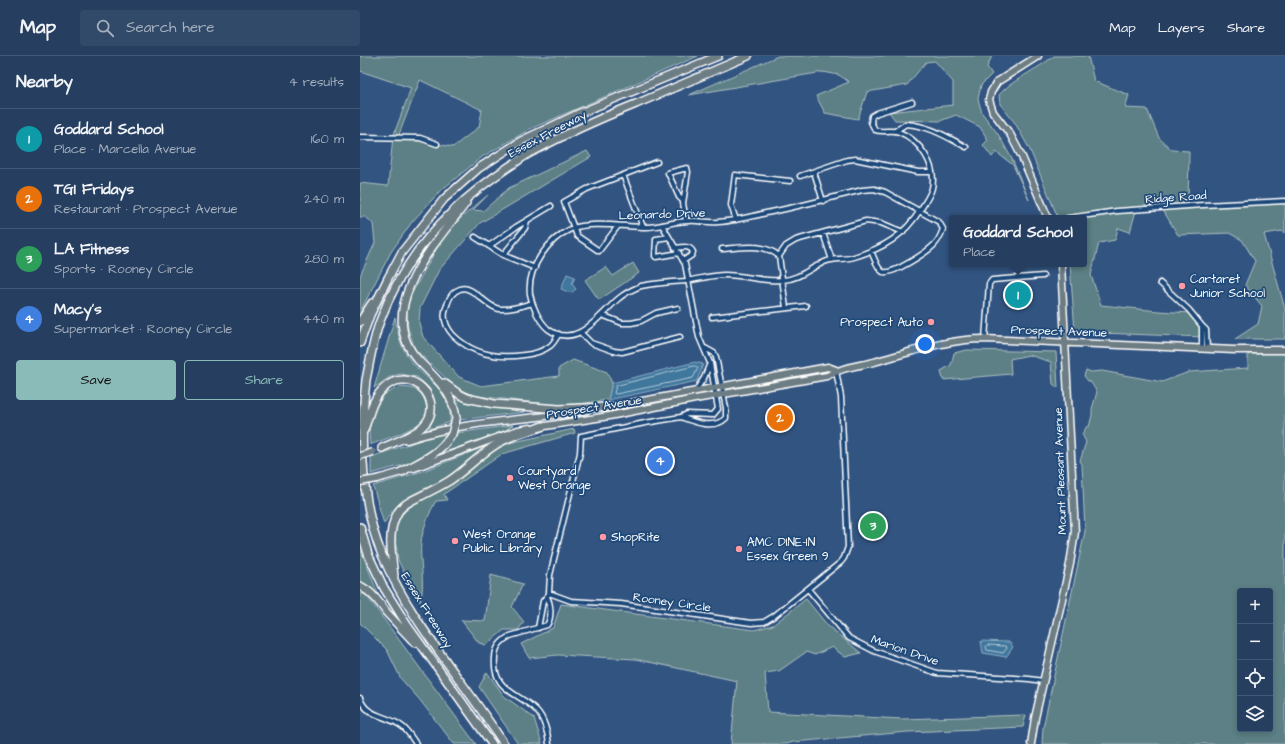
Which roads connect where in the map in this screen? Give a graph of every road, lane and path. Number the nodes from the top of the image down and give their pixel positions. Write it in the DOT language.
graph roads {
  1 [pos="718,56"];
  2 [pos="748,56"];
  3 [pos="1038,56"];
  4 [pos="912,102"];
  5 [pos="896,131"];
  6 [pos="360,137"];
  7 [pos="436,144"];
  8 [pos="966,147"];
  9 [pos="657,162"];
  10 [pos="814,172"];
  11 [pos="932,172"];
  12 [pos="623,175"];
  13 [pos="800,176"];
  14 [pos="790,181"];
  15 [pos="473,193"];
  16 [pos="683,201"];
  17 [pos="824,201"];
  18 [pos="1285,201"];
  19 [pos="551,206"];
  20 [pos="920,210"];
  21 [pos="1047,215"];
  22 [pos="1087,216"];
  23 [pos="736,220"];
  24 [pos="527,221"];
  25 [pos="686,221"];
  26 [pos="662,225"];
  27 [pos="618,226"];
  28 [pos="643,227"];
  29 [pos="574,228"];
  30 [pos="823,232"];
  31 [pos="903,232"];
  32 [pos="475,237"];
  33 [pos="669,237"];
  34 [pos="489,246"];
  35 [pos="676,248"];
  36 [pos="722,249"];
  37 [pos="871,251"];
  38 [pos="679,253"];
  39 [pos="503,255"];
  40 [pos="779,256"];
  41 [pos="832,260"];
  42 [pos="683,261"];
  43 [pos="1061,267"];
  44 [pos="535,268"];
  45 [pos="1043,276"];
  46 [pos="388,278"];
  47 [pos="688,280"];
  48 [pos="783,280"];
  49 [pos="1160,283"];
  50 [pos="532,303"];
  51 [pos="806,306"];
  52 [pos="678,308"];
  53 [pos="786,308"];
  54 [pos="602,315"];
  55 [pos="712,317"];
  56 [pos="360,322"];
  57 [pos="580,332"];
  58 [pos="559,334"];
  59 [pos="680,337"];
  60 [pos="985,339"];
  61 [pos="1066,342"];
  62 [pos="360,343"];
  63 [pos="704,348"];
  64 [pos="1204,349"];
  65 [pos="1285,350"];
  66 [pos="710,363"];
  67 [pos="428,370"];
  68 [pos="836,370"];
  69 [pos="718,386"];
  70 [pos="696,390"];
  71 [pos="723,395"];
  72 [pos="716,396"];
  73 [pos="607,407"];
  74 [pos="681,417"];
  75 [pos="543,426"];
  76 [pos="361,438"];
  77 [pos="382,448"];
  78 [pos="360,456"];
  79 [pos="401,472"];
  80 [pos="360,482"];
  81 [pos="360,527"];
  82 [pos="395,582"];
  83 [pos="360,586"];
  84 [pos="808,590"];
  85 [pos="548,595"];
  86 [pos="538,628"];
  87 [pos="441,673"];
  88 [pos="1043,681"];
  89 [pos="360,698"];
  90 [pos="416,744"];
  91 [pos="492,744"];
  92 [pos="504,744"];
  93 [pos="549,744"];
  94 [pos="1031,744"];
  1 -- 46 [label="highway, Essex Freeway"];
  2 -- 15 [label="highway, Essex Freeway"];
  3 -- 21 [label="main road"];
  4 -- 5 [label="street"];
  5 -- 8 [label="street"];
  5 -- 11 [label="street"];
  6 -- 7 [label="street"];
  9 -- 12 [label="street"];
  10 -- 11 [label="street"];
  10 -- 13 [label="street"];
  10 -- 17 [label="street"];
  11 -- 20 [label="street"];
  12 -- 28 [label="street"];
  12 -- 29 [label="street"];
  14 -- 23 [label="street"];
  15 -- 67 [label="highway"];
  15 -- 76 [label="highway, Essex Freeway"];
  16 -- 16 [label="street"];
  16 -- 25 [label="street"];
  17 -- 20 [label="street, Leonardo Drive"];
  17 -- 23 [label="street, Leonardo Drive"];
  18 -- 22 [label="street, Ridge Road"];
  19 -- 24 [label="street"];
  20 -- 31 [label="street"];
  20 -- 37 [label="street, Leonardo Drive"];
  23 -- 25 [label="street, Leonardo Drive"];
  24 -- 34 [label="street"];
  24 -- 39 [label="street"];
  25 -- 26 [label="street, Leonardo Drive"];
  26 -- 28 [label="street, Leonardo Drive"];
  26 -- 33 [label="street"];
  27 -- 28 [label="street, Leonardo Drive"];
  27 -- 29 [label="street, Leonardo Drive"];
  27 -- 29 [label="street"];
  29 -- 44 [label="street, Leonardo Drive"];
  30 -- 31 [label="street"];
  30 -- 40 [label="street"];
  30 -- 41 [label="street"];
  31 -- 37 [label="street"];
  32 -- 34 [label="street"];
  33 -- 35 [label="street"];
  33 -- 38 [label="street"];
  34 -- 39 [label="street"];
  35 -- 38 [label="street"];
  35 -- 42 [label="street"];
  36 -- 40 [label="street"];
  37 -- 41 [label="street"];
  38 -- 42 [label="street"];
  39 -- 44 [label="street"];
  40 -- 48 [label="street"];
  41 -- 48 [label="street"];
  42 -- 47 [label="street"];
  43 -- 61 [label="main road, Mount Pleasant Avenue"];
  44 -- 50 [label="street, Leonardo Drive"];
  45 -- 60 [label="street"];
  46 -- 56 [label="highway"];
  46 -- 62 [label="highway, Essex Freeway"];
  47 -- 48 [label="street"];
  47 -- 54 [label="street"];
  47 -- 63 [label="street"];
  48 -- 53 [label="street"];
  49 -- 64 [label="street"];
  50 -- 58 [label="street, Leonardo Drive"];
  50 -- 58 [label="street"];
  51 -- 53 [label="street"];
  52 -- 54 [label="street"];
  53 -- 55 [label="street"];
  54 -- 57 [label="street"];
  57 -- 58 [label="street"];
  57 -- 59 [label="street"];
  60 -- 61 [label="main road, Prospect Avenue"];
  60 -- 68 [label="main road, Prospect Avenue"];
  61 -- 64 [label="main road, Prospect Avenue"];
  61 -- 88 [label="main road, Mount Pleasant Avenue"];
  63 -- 66 [label="street"];
  63 -- 69 [label="street"];
  64 -- 65 [label="main road, Prospect Avenue"];
  66 -- 69 [label="street"];
  66 -- 70 [label="street"];
  67 -- 73 [label="highway"];
  67 -- 79 [label="highway, bridge"];
  68 -- 69 [label="main road, Prospect Avenue"];
  68 -- 71 [label="main road, Prospect Avenue"];
  68 -- 84 [label="street, Rooney Circle"];
  69 -- 70 [label="main road, Prospect Avenue"];
  69 -- 71 [label="street"];
  69 -- 72 [label="street"];
  70 -- 73 [label="main road, Prospect Avenue"];
  71 -- 72 [label="main road, Prospect Avenue"];
  71 -- 74 [label="street"];
  72 -- 74 [label="street"];
  72 -- 75 [label="main road, Prospect Avenue"];
  73 -- 77 [label="main road, Prospect Avenue"];
  74 -- 85 [label="street"];
  75 -- 79 [label="main road, Prospect Avenue"];
  75 -- 82 [label="highway"];
  76 -- 77 [label="highway"];
  76 -- 82 [label="highway, Essex Freeway"];
  77 -- 78 [label="main road, Prospect Avenue, bridge"];
  79 -- 80 [label="main road, Prospect Avenue, bridge"];
  81 -- 87 [label="highway, Essex Freeway"];
  82 -- 92 [label="highway, Essex Freeway"];
  83 -- 87 [label="highway"];
  84 -- 85 [label="street, Rooney Circle"];
  84 -- 88 [label="street, Marion Drive"];
  85 -- 86 [label="street"];
  85 -- 86 [label="street"];
  86 -- 93 [label="street"];
  87 -- 91 [label="highway, Essex Freeway"];
  88 -- 94 [label="main road, Mount Pleasant Avenue"];
  89 -- 90 [label="street"];
}
